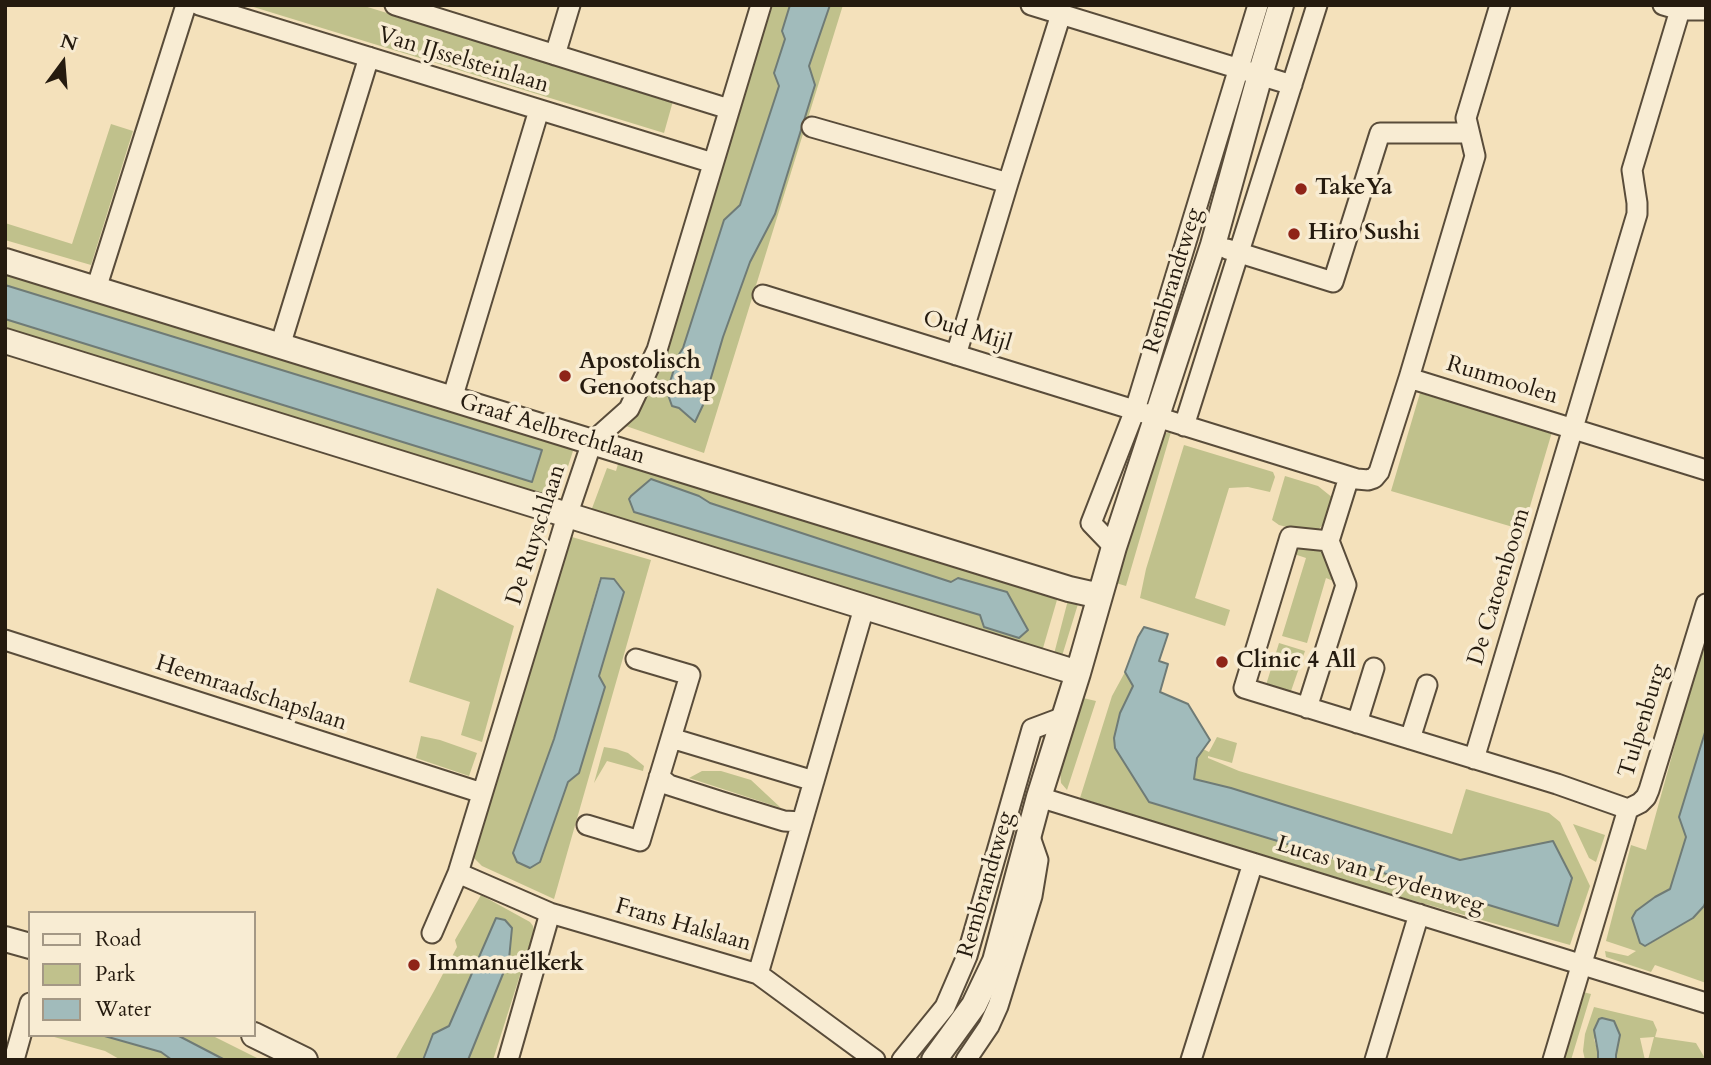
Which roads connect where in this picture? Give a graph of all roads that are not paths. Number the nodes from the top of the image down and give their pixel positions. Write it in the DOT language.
graph roads {
  1 [pos="186,5"];
  2 [pos="199,5"];
  3 [pos="395,5"];
  4 [pos="570,5"];
  5 [pos="761,5"];
  6 [pos="1031,5"];
  7 [pos="1258,5"];
  8 [pos="1281,5"];
  9 [pos="1317,5"];
  10 [pos="1500,5"];
  11 [pos="1671,8"];
  12 [pos="1706,10"];
  13 [pos="1061,14"];
  14 [pos="555,55"];
  15 [pos="369,57"];
  16 [pos="1250,72"];
  17 [pos="1292,85"];
  18 [pos="729,109"];
  19 [pos="539,110"];
  20 [pos="812,127"];
  21 [pos="1469,133"];
  22 [pos="713,163"];
  23 [pos="1007,183"];
  24 [pos="1213,245"];
  25 [pos="1238,253"];
  26 [pos="5,261"];
  27 [pos="96,289"];
  28 [pos="764,295"];
  29 [pos="5,341"];
  30 [pos="280,346"];
  31 [pos="956,355"];
  32 [pos="1409,379"];
  33 [pos="452,399"];
  34 [pos="1146,414"];
  35 [pos="1184,426"];
  36 [pos="1573,429"];
  37 [pos="592,442"];
  38 [pos="1706,470"];
  39 [pos="1349,477"];
  40 [pos="567,516"];
  41 [pos="1329,541"];
  42 [pos="1100,596"];
  43 [pos="1706,604"];
  44 [pos="864,608"];
  45 [pos="5,640"];
  46 [pos="636,659"];
  47 [pos="1374,668"];
  48 [pos="1078,673"];
  49 [pos="1427,685"];
  50 [pos="1307,708"];
  51 [pos="1064,718"];
  52 [pos="1357,723"];
  53 [pos="671,738"];
  54 [pos="1410,739"];
  55 [pos="1474,759"];
  56 [pos="659,777"];
  57 [pos="814,782"];
  58 [pos="482,793"];
  59 [pos="1039,797"];
  60 [pos="1628,809"];
  61 [pos="802,822"];
  62 [pos="587,825"];
  63 [pos="1030,834"];
  64 [pos="1253,863"];
  65 [pos="458,873"];
  66 [pos="550,913"];
  67 [pos="1419,914"];
  68 [pos="432,933"];
  69 [pos="5,939"];
  70 [pos="28,945"];
  71 [pos="1582,964"];
  72 [pos="758,974"];
  73 [pos="1706,1003"];
  74 [pos="28,1010"];
  75 [pos="256,1036"];
  76 [pos="14,1060"];
  77 [pos="305,1060"];
  78 [pos="508,1060"];
  79 [pos="875,1060"];
  80 [pos="902,1060"];
  81 [pos="934,1060"];
  82 [pos="965,1060"];
  83 [pos="1191,1060"];
  84 [pos="1375,1060"];
  85 [pos="1553,1060"];
  1 -- 27 [label="street"];
  2 -- 15 [label="street, Van IJsselsteinlaan"];
  3 -- 14 [label="street, Van IJsselsteinlaan"];
  4 -- 14 [label="street"];
  5 -- 18 [label="street, De Ruyschlaan"];
  6 -- 13 [label="street"];
  7 -- 16 [label="street, Rembrandtweg"];
  8 -- 16 [label="street, Rembrandtweg"];
  9 -- 17 [label="street"];
  10 -- 21 [label="street"];
  11 -- 12 [label="street"];
  11 -- 36 [label="street, De Catoenboom"];
  13 -- 16 [label="street"];
  13 -- 23 [label="street"];
  14 -- 18 [label="street, Van IJsselsteinlaan"];
  15 -- 19 [label="street, Van IJsselsteinlaan"];
  15 -- 30 [label="street"];
  16 -- 17 [label="street"];
  16 -- 24 [label="street, Rembrandtweg"];
  16 -- 34 [label="street, Rembrandtweg"];
  17 -- 25 [label="street"];
  18 -- 22 [label="street, De Ruyschlaan"];
  19 -- 22 [label="street, Van IJsselsteinlaan"];
  19 -- 33 [label="street"];
  20 -- 23 [label="street"];
  21 -- 25 [label="street"];
  21 -- 32 [label="street"];
  22 -- 37 [label="street, De Ruyschlaan"];
  23 -- 31 [label="street"];
  24 -- 25 [label="street"];
  24 -- 34 [label="street, Rembrandtweg"];
  25 -- 35 [label="street"];
  26 -- 27 [label="street, Graaf Aelbrechtlaan"];
  27 -- 30 [label="street, Graaf Aelbrechtlaan"];
  28 -- 31 [label="street, Oud Mijl"];
  29 -- 40 [label="street"];
  30 -- 33 [label="street, Graaf Aelbrechtlaan"];
  31 -- 34 [label="street, Oud Mijl"];
  32 -- 36 [label="street, Runmoolen"];
  32 -- 39 [label="street, Runmoolen"];
  33 -- 37 [label="street, Graaf Aelbrechtlaan"];
  34 -- 35 [label="street, Runmoolen"];
  34 -- 42 [label="street, Rembrandtweg"];
  35 -- 39 [label="street, Runmoolen"];
  36 -- 38 [label="street, Runmoolen"];
  36 -- 55 [label="street, De Catoenboom"];
  37 -- 40 [label="street, De Ruyschlaan"];
  37 -- 42 [label="street, Graaf Aelbrechtlaan"];
  39 -- 41 [label="street"];
  40 -- 44 [label="street"];
  40 -- 58 [label="street, De Ruyschlaan"];
  41 -- 50 [label="street"];
  41 -- 50 [label="street"];
  42 -- 48 [label="street, Rembrandtweg"];
  43 -- 60 [label="street, Tulpenburg"];
  44 -- 48 [label="street"];
  44 -- 57 [label="street"];
  45 -- 58 [label="street, Heemraadschapslaan"];
  46 -- 53 [label="street"];
  47 -- 52 [label="street"];
  48 -- 51 [label="street, Rembrandtweg"];
  49 -- 54 [label="street"];
  50 -- 52 [label="street"];
  51 -- 59 [label="street, Rembrandtweg"];
  51 -- 80 [label="street, Rembrandtweg"];
  52 -- 54 [label="street"];
  53 -- 56 [label="street"];
  53 -- 57 [label="street"];
  54 -- 55 [label="street"];
  55 -- 60 [label="street"];
  56 -- 61 [label="street"];
  56 -- 62 [label="street"];
  57 -- 61 [label="street"];
  58 -- 65 [label="street, De Ruyschlaan"];
  59 -- 63 [label="street, Rembrandtweg"];
  59 -- 64 [label="street, Lucas van Leydenweg"];
  60 -- 71 [label="street, Tulpenburg"];
  61 -- 72 [label="street"];
  63 -- 81 [label="street, Rembrandtweg"];
  63 -- 82 [label="street, Rembrandtweg"];
  64 -- 67 [label="street, Lucas van Leydenweg"];
  64 -- 83 [label="street"];
  65 -- 66 [label="street, Frans Halslaan"];
  65 -- 68 [label="street, De Ruyschlaan"];
  66 -- 72 [label="street, Frans Halslaan"];
  66 -- 78 [label="street"];
  67 -- 71 [label="street, Lucas van Leydenweg"];
  67 -- 84 [label="street"];
  69 -- 70 [label="street"];
  71 -- 73 [label="street, Lucas van Leydenweg"];
  71 -- 85 [label="street, Tulpenburg"];
  72 -- 79 [label="street, Frans Halslaan"];
  74 -- 76 [label="street"];
  75 -- 77 [label="street"];
}
